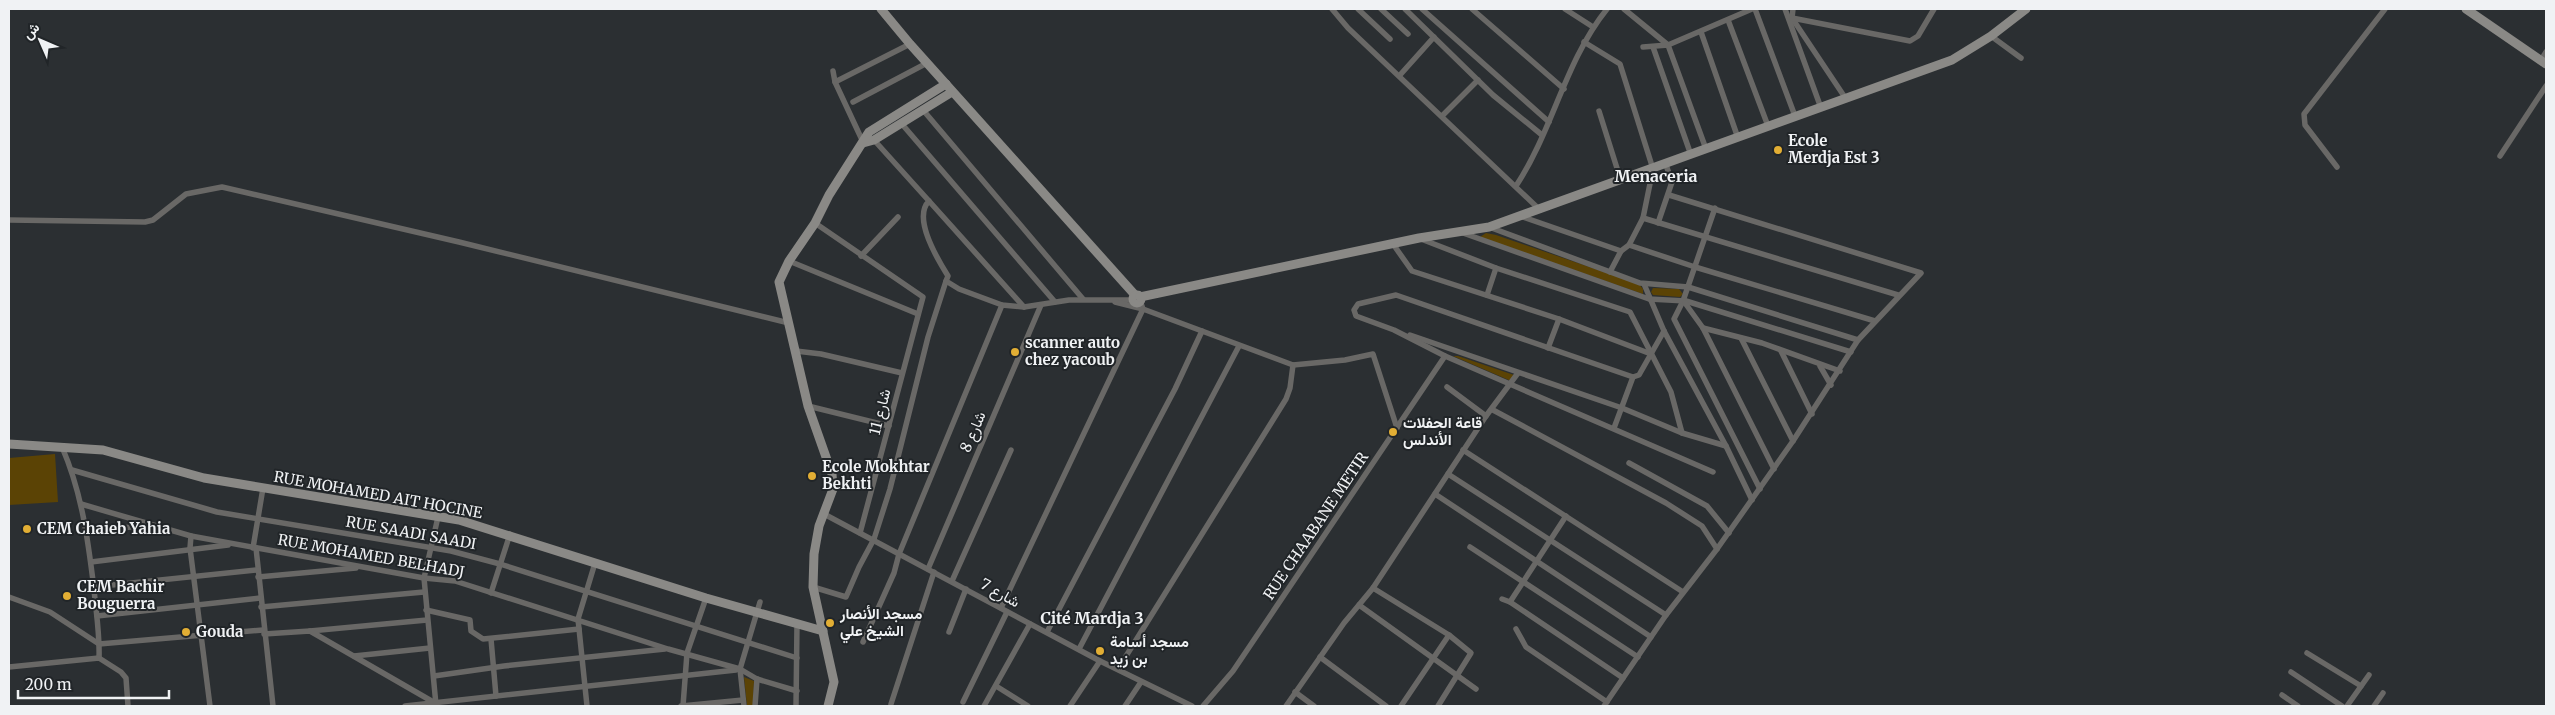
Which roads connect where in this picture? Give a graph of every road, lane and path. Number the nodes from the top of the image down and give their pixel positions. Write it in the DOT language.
graph roads {
  1 [pos="881,9"];
  2 [pos="1332,9"];
  3 [pos="1358,9"];
  4 [pos="1381,9"];
  5 [pos="1405,9"];
  6 [pos="1422,9"];
  7 [pos="1472,9"];
  8 [pos="1565,9"];
  9 [pos="1607,9"];
  10 [pos="1624,9"];
  11 [pos="1753,9"];
  12 [pos="1785,9"];
  13 [pos="1794,9"];
  14 [pos="1934,9"];
  15 [pos="2026,9"];
  16 [pos="2385,9"];
  17 [pos="2466,9"];
  18 [pos="1792,18"];
  19 [pos="1728,20"];
  20 [pos="1593,27"];
  21 [pos="1701,32"];
  22 [pos="1408,34"];
  23 [pos="1991,36"];
  24 [pos="1434,37"];
  25 [pos="1390,39"];
  26 [pos="1584,42"];
  27 [pos="910,44"];
  28 [pos="1668,45"];
  29 [pos="1643,47"];
  30 [pos="1653,47"];
  31 [pos="2546,52"];
  32 [pos="2021,58"];
  33 [pos="2543,62"];
  34 [pos="927,63"];
  35 [pos="834,71"];
  36 [pos="1400,75"];
  37 [pos="1478,80"];
  38 [pos="835,82"];
  39 [pos="2546,86"];
  40 [pos="949,88"];
  41 [pos="1564,89"];
  42 [pos="1846,99"];
  43 [pos="853,102"];
  44 [pos="1821,108"];
  45 [pos="923,110"];
  46 [pos="1599,111"];
  47 [pos="1442,116"];
  48 [pos="1795,116"];
  49 [pos="1549,122"];
  50 [pos="901,123"];
  51 [pos="1768,126"];
  52 [pos="1542,135"];
  53 [pos="1738,138"];
  54 [pos="874,140"];
  55 [pos="864,143"];
  56 [pos="1706,149"];
  57 [pos="1691,155"];
  58 [pos="2500,156"];
  59 [pos="1666,164"];
  60 [pos="2337,166"];
  61 [pos="1653,169"];
  62 [pos="1621,181"];
  63 [pos="1516,186"];
  64 [pos="1669,195"];
  65 [pos="929,201"];
  66 [pos="1715,208"];
  67 [pos="1540,210"];
  68 [pos="1520,216"];
  69 [pos="898,217"];
  70 [pos="1643,218"];
  71 [pos="9,220"];
  72 [pos="1658,223"];
  73 [pos="815,224"];
  74 [pos="1489,227"];
  75 [pos="1459,231"];
  76 [pos="1706,236"];
  77 [pos="1419,238"];
  78 [pos="1393,244"];
  79 [pos="1629,245"];
  80 [pos="1621,251"];
  81 [pos="861,256"];
  82 [pos="789,261"];
  83 [pos="1695,267"];
  84 [pos="1496,268"];
  85 [pos="1610,272"];
  86 [pos="946,281"];
  87 [pos="1644,284"];
  88 [pos="1688,287"];
  89 [pos="1488,295"];
  90 [pos="1898,295"];
  91 [pos="1083,299"];
  92 [pos="1106,299"];
  93 [pos="1649,299"];
  94 [pos="1138,300"];
  95 [pos="1683,301"];
  96 [pos="1055,302"];
  97 [pos="1002,305"];
  98 [pos="1040,305"];
  99 [pos="1024,308"];
  100 [pos="918,314"];
  101 [pos="1559,320"];
  102 [pos="1875,321"];
  103 [pos="790,323"];
  104 [pos="1703,328"];
  105 [pos="1394,330"];
  106 [pos="1202,331"];
  107 [pos="1664,331"];
  108 [pos="1741,338"];
  109 [pos="1858,340"];
  110 [pos="1239,346"];
  111 [pos="1548,348"];
  112 [pos="1781,351"];
  113 [pos="796,352"];
  114 [pos="1851,352"];
  115 [pos="1651,354"];
  116 [pos="1445,356"];
  117 [pos="1293,365"];
  118 [pos="1820,366"];
  119 [pos="1840,371"];
  120 [pos="902,373"];
  121 [pos="1518,373"];
  122 [pos="1633,377"];
  123 [pos="1510,384"];
  124 [pos="1831,385"];
  125 [pos="1447,387"];
  126 [pos="808,406"];
  127 [pos="1622,408"];
  128 [pos="1493,410"];
  129 [pos="1812,414"];
  130 [pos="1486,416"];
  131 [pos="889,426"];
  132 [pos="1398,428"];
  133 [pos="1614,428"];
  134 [pos="1682,433"];
  135 [pos="1794,441"];
  136 [pos="9,444"];
  137 [pos="1726,446"];
  138 [pos="62,447"];
  139 [pos="1011,450"];
  140 [pos="1463,450"];
  141 [pos="1629,463"];
  142 [pos="1774,469"];
  143 [pos="72,470"];
  144 [pos="1713,472"];
  145 [pos="1448,474"];
  146 [pos="263,488"];
  147 [pos="1760,489"];
  148 [pos="1435,494"];
  149 [pos="1752,500"];
  150 [pos="80,504"];
  151 [pos="824,514"];
  152 [pos="1566,516"];
  153 [pos="438,517"];
  154 [pos="258,518"];
  155 [pos="150,525"];
  156 [pos="87,532"];
  157 [pos="860,533"];
  158 [pos="1729,533"];
  159 [pos="510,534"];
  160 [pos="191,536"];
  161 [pos="874,539"];
  162 [pos="1551,539"];
  163 [pos="235,545"];
  164 [pos="1470,547"];
  165 [pos="190,548"];
  166 [pos="254,548"];
  167 [pos="430,548"];
  168 [pos="1717,549"];
  169 [pos="899,554"];
  170 [pos="1537,560"];
  171 [pos="91,562"];
  172 [pos="595,563"];
  173 [pos="500,564"];
  174 [pos="366,567"];
  175 [pos="257,570"];
  176 [pos="931,570"];
  177 [pos="194,577"];
  178 [pos="258,577"];
  179 [pos="424,578"];
  180 [pos="952,581"];
  181 [pos="1523,582"];
  182 [pos="93,587"];
  183 [pos="813,587"];
  184 [pos="1373,588"];
  185 [pos="966,589"];
  186 [pos="587,591"];
  187 [pos="424,592"];
  188 [pos="1683,592"];
  189 [pos="491,593"];
  190 [pos="9,597"];
  191 [pos="260,598"];
  192 [pos="706,598"];
  193 [pos="1502,599"];
  194 [pos="760,602"];
  195 [pos="1510,602"];
  196 [pos="1359,605"];
  197 [pos="198,606"];
  198 [pos="262,607"];
  199 [pos="1001,608"];
  200 [pos="426,610"];
  201 [pos="1007,612"];
  202 [pos="757,614"];
  203 [pos="1666,615"];
  204 [pos="97,616"];
  205 [pos="578,619"];
  206 [pos="427,620"];
  207 [pos="797,624"];
  208 [pos="1030,624"];
  209 [pos="697,627"];
  210 [pos="579,629"];
  211 [pos="1516,629"];
  212 [pos="310,630"];
  213 [pos="823,631"];
  214 [pos="263,632"];
  215 [pos="949,632"];
  216 [pos="1047,632"];
  217 [pos="1449,635"];
  218 [pos="200,636"];
  219 [pos="1652,637"];
  220 [pos="491,639"];
  221 [pos="749,642"];
  222 [pos="863,642"];
  223 [pos="99,644"];
  224 [pos="430,648"];
  225 [pos="668,649"];
  226 [pos="1079,649"];
  227 [pos="687,653"];
  228 [pos="2307,653"];
  229 [pos="354,656"];
  230 [pos="583,657"];
  231 [pos="1320,657"];
  232 [pos="1638,657"];
  233 [pos="99,658"];
  234 [pos="797,658"];
  235 [pos="1431,659"];
  236 [pos="1100,660"];
  237 [pos="9,667"];
  238 [pos="494,668"];
  239 [pos="1118,668"];
  240 [pos="740,670"];
  241 [pos="2291,672"];
  242 [pos="685,674"];
  243 [pos="2368,675"];
  244 [pos="434,676"];
  245 [pos="1457,677"];
  246 [pos="1623,678"];
  247 [pos="757,679"];
  248 [pos="1141,682"];
  249 [pos="586,686"];
  250 [pos="996,686"];
  251 [pos="2361,686"];
  252 [pos="1476,689"];
  253 [pos="797,691"];
  254 [pos="1295,692"];
  255 [pos="2383,693"];
  256 [pos="2282,695"];
  257 [pos="496,696"];
  258 [pos="963,702"];
  259 [pos="744,703"];
  260 [pos="891,704"];
  261 [pos="1379,704"];
  262 [pos="1605,704"];
  263 [pos="435,705"];
  264 [pos="128,706"];
  265 [pos="210,706"];
  266 [pos="273,706"];
  267 [pos="405,706"];
  268 [pos="588,706"];
  269 [pos="683,706"];
  270 [pos="690,706"];
  271 [pos="755,706"];
  272 [pos="796,706"];
  273 [pos="828,706"];
  274 [pos="984,706"];
  275 [pos="1028,706"];
  276 [pos="1070,706"];
  277 [pos="1124,706"];
  278 [pos="1192,706"];
  279 [pos="1203,706"];
  280 [pos="1286,706"];
  281 [pos="1314,706"];
  282 [pos="1386,706"];
  283 [pos="1401,706"];
  284 [pos="1438,706"];
  285 [pos="2298,706"];
  286 [pos="2342,706"];
  287 [pos="2347,706"];
  288 [pos="2374,706"];
  1 -- 27 [label="street"];
  2 -- 36 [label="street"];
  3 -- 25 [label="street"];
  4 -- 22 [label="street"];
  5 -- 24 [label="street"];
  6 -- 49 [label="street"];
  7 -- 41 [label="street"];
  8 -- 20 [label="street"];
  9 -- 20 [label="street"];
  10 -- 28 [label="street"];
  11 -- 19 [label="street"];
  11 -- 48 [label="street"];
  12 -- 44 [label="street"];
  13 -- 18 [label="street"];
  14 -- 18 [label="street"];
  15 -- 23 [label="street"];
  16 -- 60 [label="street"];
  17 -- 33 [label="street"];
  18 -- 42 [label="street"];
  19 -- 21 [label="street"];
  19 -- 51 [label="street"];
  20 -- 26 [label="street"];
  21 -- 28 [label="street"];
  21 -- 53 [label="street"];
  23 -- 32 [label="street"];
  23 -- 42 [label="street"];
  24 -- 36 [label="street"];
  24 -- 37 [label="street"];
  26 -- 41 [label="street"];
  26 -- 61 [label="street"];
  27 -- 34 [label="street"];
  27 -- 38 [label="street"];
  28 -- 30 [label="street"];
  28 -- 56 [label="street"];
  29 -- 30 [label="street"];
  30 -- 57 [label="street"];
  31 -- 33 [label="street"];
  34 -- 40 [label="street"];
  34 -- 43 [label="street"];
  35 -- 38 [label="street"];
  36 -- 47 [label="street"];
  37 -- 47 [label="street"];
  37 -- 52 [label="street"];
  38 -- 55 [label="street"];
  39 -- 58 [label="street"];
  40 -- 45 [label="street"];
  40 -- 55 [label="street"];
  40 -- 94 [label="street"];
  41 -- 49 [label="street"];
  42 -- 44 [label="street"];
  44 -- 48 [label="street"];
  45 -- 50 [label="street"];
  45 -- 91 [label="street"];
  46 -- 62 [label="street"];
  47 -- 63 [label="street"];
  48 -- 51 [label="street"];
  49 -- 52 [label="street"];
  50 -- 54 [label="street"];
  50 -- 96 [label="street"];
  51 -- 53 [label="street"];
  52 -- 63 [label="street"];
  53 -- 56 [label="street"];
  54 -- 55 [label="street"];
  54 -- 65 [label="street"];
  55 -- 73 [label="street"];
  56 -- 57 [label="street"];
  57 -- 59 [label="street"];
  59 -- 61 [label="street"];
  59 -- 64 [label="street"];
  61 -- 62 [label="street"];
  61 -- 70 [label="street"];
  62 -- 67 [label="street"];
  63 -- 67 [label="street"];
  64 -- 66 [label="street"];
  64 -- 72 [label="street"];
  65 -- 86 [label="street"];
  65 -- 99 [label="street"];
  66 -- 76 [label="street"];
  66 -- 90 [label="street"];
  67 -- 68 [label="street"];
  68 -- 74 [label="street"];
  68 -- 80 [label="street"];
  69 -- 81 [label="street"];
  70 -- 72 [label="street"];
  70 -- 79 [label="street"];
  71 -- 103 [label="street"];
  72 -- 76 [label="street"];
  73 -- 81 [label="street"];
  73 -- 82 [label="street"];
  74 -- 75 [label="street"];
  74 -- 85 [label="street"];
  75 -- 77 [label="street"];
  75 -- 93 [label="street"];
  76 -- 83 [label="street"];
  76 -- 90 [label="street"];
  77 -- 78 [label="street"];
  77 -- 84 [label="street"];
  78 -- 89 [label="street"];
  78 -- 94 [label="street"];
  79 -- 80 [label="street"];
  79 -- 83 [label="street"];
  80 -- 85 [label="street"];
  81 -- 100 [label="street, شارع 11"];
  82 -- 100 [label="street"];
  82 -- 103 [label="street"];
  83 -- 88 [label="street"];
  83 -- 102 [label="street"];
  84 -- 89 [label="street"];
  84 -- 115 [label="street"];
  85 -- 87 [label="street"];
  86 -- 97 [label="street"];
  86 -- 161 [label="street"];
  87 -- 88 [label="street"];
  87 -- 93 [label="street"];
  88 -- 95 [label="street"];
  88 -- 109 [label="street"];
  89 -- 101 [label="street"];
  90 -- 102 [label="street"];
  91 -- 92 [label="street"];
  91 -- 96 [label="street"];
  92 -- 94 [label="street"];
  92 -- 94 [label="street"];
  93 -- 95 [label="street"];
  93 -- 107 [label="street"];
  94 -- 106 [label="street"];
  94 -- 199 [label="street"];
  95 -- 104 [label="street"];
  95 -- 114 [label="street"];
  95 -- 147 [label="street"];
  96 -- 98 [label="street"];
  97 -- 99 [label="street"];
  97 -- 169 [label="street"];
  98 -- 99 [label="street"];
  98 -- 176 [label="street, شارع 8"];
  100 -- 120 [label="street, شارع 11"];
  101 -- 111 [label="street"];
  101 -- 115 [label="street"];
  102 -- 109 [label="street"];
  103 -- 113 [label="street"];
  104 -- 108 [label="street"];
  104 -- 142 [label="street"];
  105 -- 111 [label="street"];
  105 -- 116 [label="street"];
  105 -- 121 [label="street"];
  106 -- 110 [label="street"];
  106 -- 216 [label="street"];
  107 -- 115 [label="street"];
  107 -- 137 [label="street"];
  108 -- 112 [label="street"];
  108 -- 135 [label="street"];
  109 -- 114 [label="street"];
  110 -- 117 [label="street"];
  110 -- 226 [label="street"];
  111 -- 122 [label="street"];
  112 -- 118 [label="street"];
  112 -- 129 [label="street"];
  113 -- 120 [label="street"];
  113 -- 126 [label="street"];
  114 -- 119 [label="street"];
  115 -- 122 [label="street"];
  115 -- 134 [label="street"];
  116 -- 123 [label="street"];
  116 -- 132 [label="street, RUE CHAABANE METIR"];
  117 -- 132 [label="street"];
  117 -- 239 [label="street"];
  118 -- 119 [label="street"];
  118 -- 124 [label="street"];
  119 -- 124 [label="street"];
  120 -- 131 [label="street, شارع 11"];
  121 -- 123 [label="street"];
  121 -- 127 [label="street"];
  122 -- 127 [label="street"];
  123 -- 128 [label="street"];
  123 -- 133 [label="street"];
  124 -- 129 [label="street"];
  125 -- 130 [label="street"];
  126 -- 131 [label="street"];
  126 -- 151 [label="street"];
  127 -- 133 [label="street"];
  127 -- 134 [label="street"];
  128 -- 130 [label="street"];
  128 -- 168 [label="street"];
  129 -- 135 [label="street"];
  130 -- 140 [label="street"];
  131 -- 157 [label="street, شارع 11"];
  132 -- 279 [label="street, RUE CHAABANE METIR"];
  133 -- 144 [label="street"];
  134 -- 137 [label="street"];
  135 -- 142 [label="street"];
  136 -- 138 [label="street, RUE MOHAMED AIT HOCINE"];
  137 -- 149 [label="street"];
  138 -- 143 [label="street"];
  138 -- 146 [label="street, RUE MOHAMED AIT HOCINE"];
  139 -- 180 [label="street"];
  140 -- 145 [label="street"];
  140 -- 152 [label="street"];
  141 -- 158 [label="street"];
  142 -- 147 [label="street"];
  143 -- 150 [label="street"];
  143 -- 154 [label="street, RUE SAADI SAADI"];
  145 -- 148 [label="street"];
  145 -- 162 [label="street"];
  146 -- 153 [label="street, RUE MOHAMED AIT HOCINE"];
  146 -- 154 [label="street"];
  147 -- 149 [label="street"];
  148 -- 170 [label="street"];
  148 -- 184 [label="street"];
  149 -- 158 [label="street"];
  150 -- 155 [label="street, RUE MOHAMED BELHADJ"];
  150 -- 156 [label="street"];
  151 -- 157 [label="street, شارع 7"];
  151 -- 183 [label="street"];
  152 -- 162 [label="street"];
  152 -- 188 [label="street"];
  153 -- 159 [label="street, RUE MOHAMED AIT HOCINE"];
  153 -- 167 [label="street"];
  154 -- 166 [label="street"];
  154 -- 167 [label="street, RUE SAADI SAADI"];
  155 -- 156 [label="street"];
  155 -- 160 [label="street, RUE MOHAMED BELHADJ"];
  156 -- 171 [label="street"];
  157 -- 161 [label="street, شارع 7"];
  158 -- 168 [label="street"];
  159 -- 172 [label="street, RUE MOHAMED AIT HOCINE"];
  159 -- 173 [label="street"];
  160 -- 163 [label="street, RUE MOHAMED BELHADJ"];
  160 -- 165 [label="street"];
  161 -- 169 [label="street, شارع 7"];
  161 -- 183 [label="street"];
  162 -- 170 [label="street"];
  162 -- 203 [label="street"];
  163 -- 165 [label="street"];
  163 -- 166 [label="street, RUE MOHAMED BELHADJ"];
  164 -- 181 [label="street"];
  165 -- 171 [label="street"];
  165 -- 177 [label="street"];
  166 -- 174 [label="street, RUE MOHAMED BELHADJ"];
  166 -- 175 [label="street"];
  167 -- 173 [label="street, RUE SAADI SAADI"];
  167 -- 179 [label="street"];
  168 -- 188 [label="street"];
  169 -- 176 [label="street, شارع 7"];
  169 -- 222 [label="street"];
  170 -- 181 [label="street"];
  170 -- 219 [label="street"];
  171 -- 182 [label="street"];
  172 -- 186 [label="street"];
  172 -- 192 [label="street, RUE MOHAMED AIT HOCINE"];
  173 -- 186 [label="street, RUE SAADI SAADI"];
  173 -- 189 [label="street"];
  174 -- 178 [label="street"];
  174 -- 179 [label="street, RUE MOHAMED BELHADJ"];
  175 -- 177 [label="street"];
  175 -- 178 [label="street"];
  176 -- 180 [label="street, شارع 7"];
  176 -- 260 [label="street, شارع 8"];
  177 -- 182 [label="street"];
  177 -- 197 [label="street"];
  178 -- 191 [label="street"];
  179 -- 187 [label="street"];
  179 -- 189 [label="street, RUE MOHAMED BELHADJ"];
  180 -- 185 [label="street, شارع 7"];
  181 -- 195 [label="street"];
  181 -- 232 [label="street"];
  182 -- 204 [label="street"];
  183 -- 213 [label="street"];
  184 -- 196 [label="street"];
  184 -- 217 [label="street"];
  185 -- 199 [label="street, شارع 7"];
  185 -- 215 [label="street"];
  186 -- 205 [label="street"];
  186 -- 209 [label="street, RUE SAADI SAADI"];
  187 -- 198 [label="street"];
  187 -- 200 [label="street"];
  188 -- 203 [label="street"];
  189 -- 205 [label="street, RUE MOHAMED BELHADJ"];
  190 -- 223 [label="street"];
  191 -- 197 [label="street"];
  191 -- 198 [label="street"];
  192 -- 202 [label="street, RUE MOHAMED AIT HOCINE"];
  192 -- 209 [label="street"];
  193 -- 195 [label="street"];
  194 -- 202 [label="street"];
  195 -- 246 [label="street"];
  196 -- 231 [label="street"];
  196 -- 235 [label="street"];
  197 -- 204 [label="street"];
  197 -- 218 [label="street"];
  198 -- 214 [label="street"];
  199 -- 201 [label="street, شارع 7"];
  200 -- 206 [label="street"];
  200 -- 220 [label="street"];
  201 -- 208 [label="street, شارع 7"];
  201 -- 258 [label="street"];
  202 -- 207 [label="street, RUE MOHAMED AIT HOCINE"];
  202 -- 221 [label="street"];
  203 -- 219 [label="street"];
  204 -- 223 [label="street"];
  205 -- 210 [label="street"];
  205 -- 225 [label="street, RUE MOHAMED BELHADJ"];
  206 -- 212 [label="street"];
  206 -- 224 [label="street"];
  207 -- 213 [label="street, RUE MOHAMED AIT HOCINE"];
  207 -- 234 [label="street"];
  208 -- 216 [label="street, شارع 7"];
  208 -- 250 [label="street"];
  209 -- 221 [label="street, RUE SAADI SAADI"];
  209 -- 227 [label="street"];
  210 -- 220 [label="street"];
  210 -- 230 [label="street"];
  211 -- 262 [label="street"];
  212 -- 214 [label="street"];
  212 -- 229 [label="street"];
  213 -- 273 [label="street"];
  214 -- 218 [label="street"];
  214 -- 266 [label="street"];
  216 -- 226 [label="street, شارع 7"];
  217 -- 235 [label="street"];
  217 -- 245 [label="street"];
  218 -- 223 [label="street"];
  218 -- 265 [label="street"];
  219 -- 232 [label="street"];
  220 -- 238 [label="street"];
  221 -- 234 [label="street, RUE SAADI SAADI"];
  221 -- 240 [label="street"];
  223 -- 233 [label="street"];
  224 -- 229 [label="street"];
  224 -- 244 [label="street"];
  225 -- 227 [label="street, RUE MOHAMED BELHADJ"];
  225 -- 230 [label="street"];
  226 -- 236 [label="street, شارع 7"];
  227 -- 240 [label="street, RUE MOHAMED BELHADJ"];
  227 -- 242 [label="street"];
  228 -- 251 [label="street"];
  229 -- 263 [label="street"];
  230 -- 238 [label="street"];
  230 -- 249 [label="street"];
  231 -- 254 [label="street"];
  231 -- 261 [label="street"];
  232 -- 246 [label="street"];
  233 -- 237 [label="street"];
  233 -- 264 [label="street"];
  234 -- 253 [label="street"];
  235 -- 245 [label="street"];
  235 -- 283 [label="street"];
  236 -- 239 [label="street, شارع 7"];
  236 -- 276 [label="street"];
  238 -- 244 [label="street"];
  238 -- 257 [label="street"];
  239 -- 248 [label="street, شارع 7"];
  240 -- 242 [label="street"];
  240 -- 247 [label="street, RUE MOHAMED BELHADJ"];
  240 -- 259 [label="street"];
  241 -- 286 [label="street"];
  242 -- 249 [label="street"];
  242 -- 269 [label="street"];
  243 -- 251 [label="street"];
  244 -- 263 [label="street"];
  245 -- 252 [label="street"];
  245 -- 284 [label="street"];
  246 -- 262 [label="street"];
  247 -- 253 [label="street, RUE MOHAMED BELHADJ"];
  247 -- 271 [label="street"];
  248 -- 277 [label="street"];
  248 -- 278 [label="street, شارع 7"];
  249 -- 257 [label="street"];
  249 -- 268 [label="street"];
  250 -- 274 [label="street"];
  250 -- 275 [label="street"];
  251 -- 287 [label="street"];
  253 -- 272 [label="street"];
  254 -- 280 [label="street"];
  254 -- 281 [label="street"];
  255 -- 288 [label="street"];
  256 -- 285 [label="street"];
  257 -- 263 [label="street"];
  259 -- 270 [label="street"];
  261 -- 282 [label="street"];
  263 -- 267 [label="street"];
  269 -- 270 [label="street"];
}
